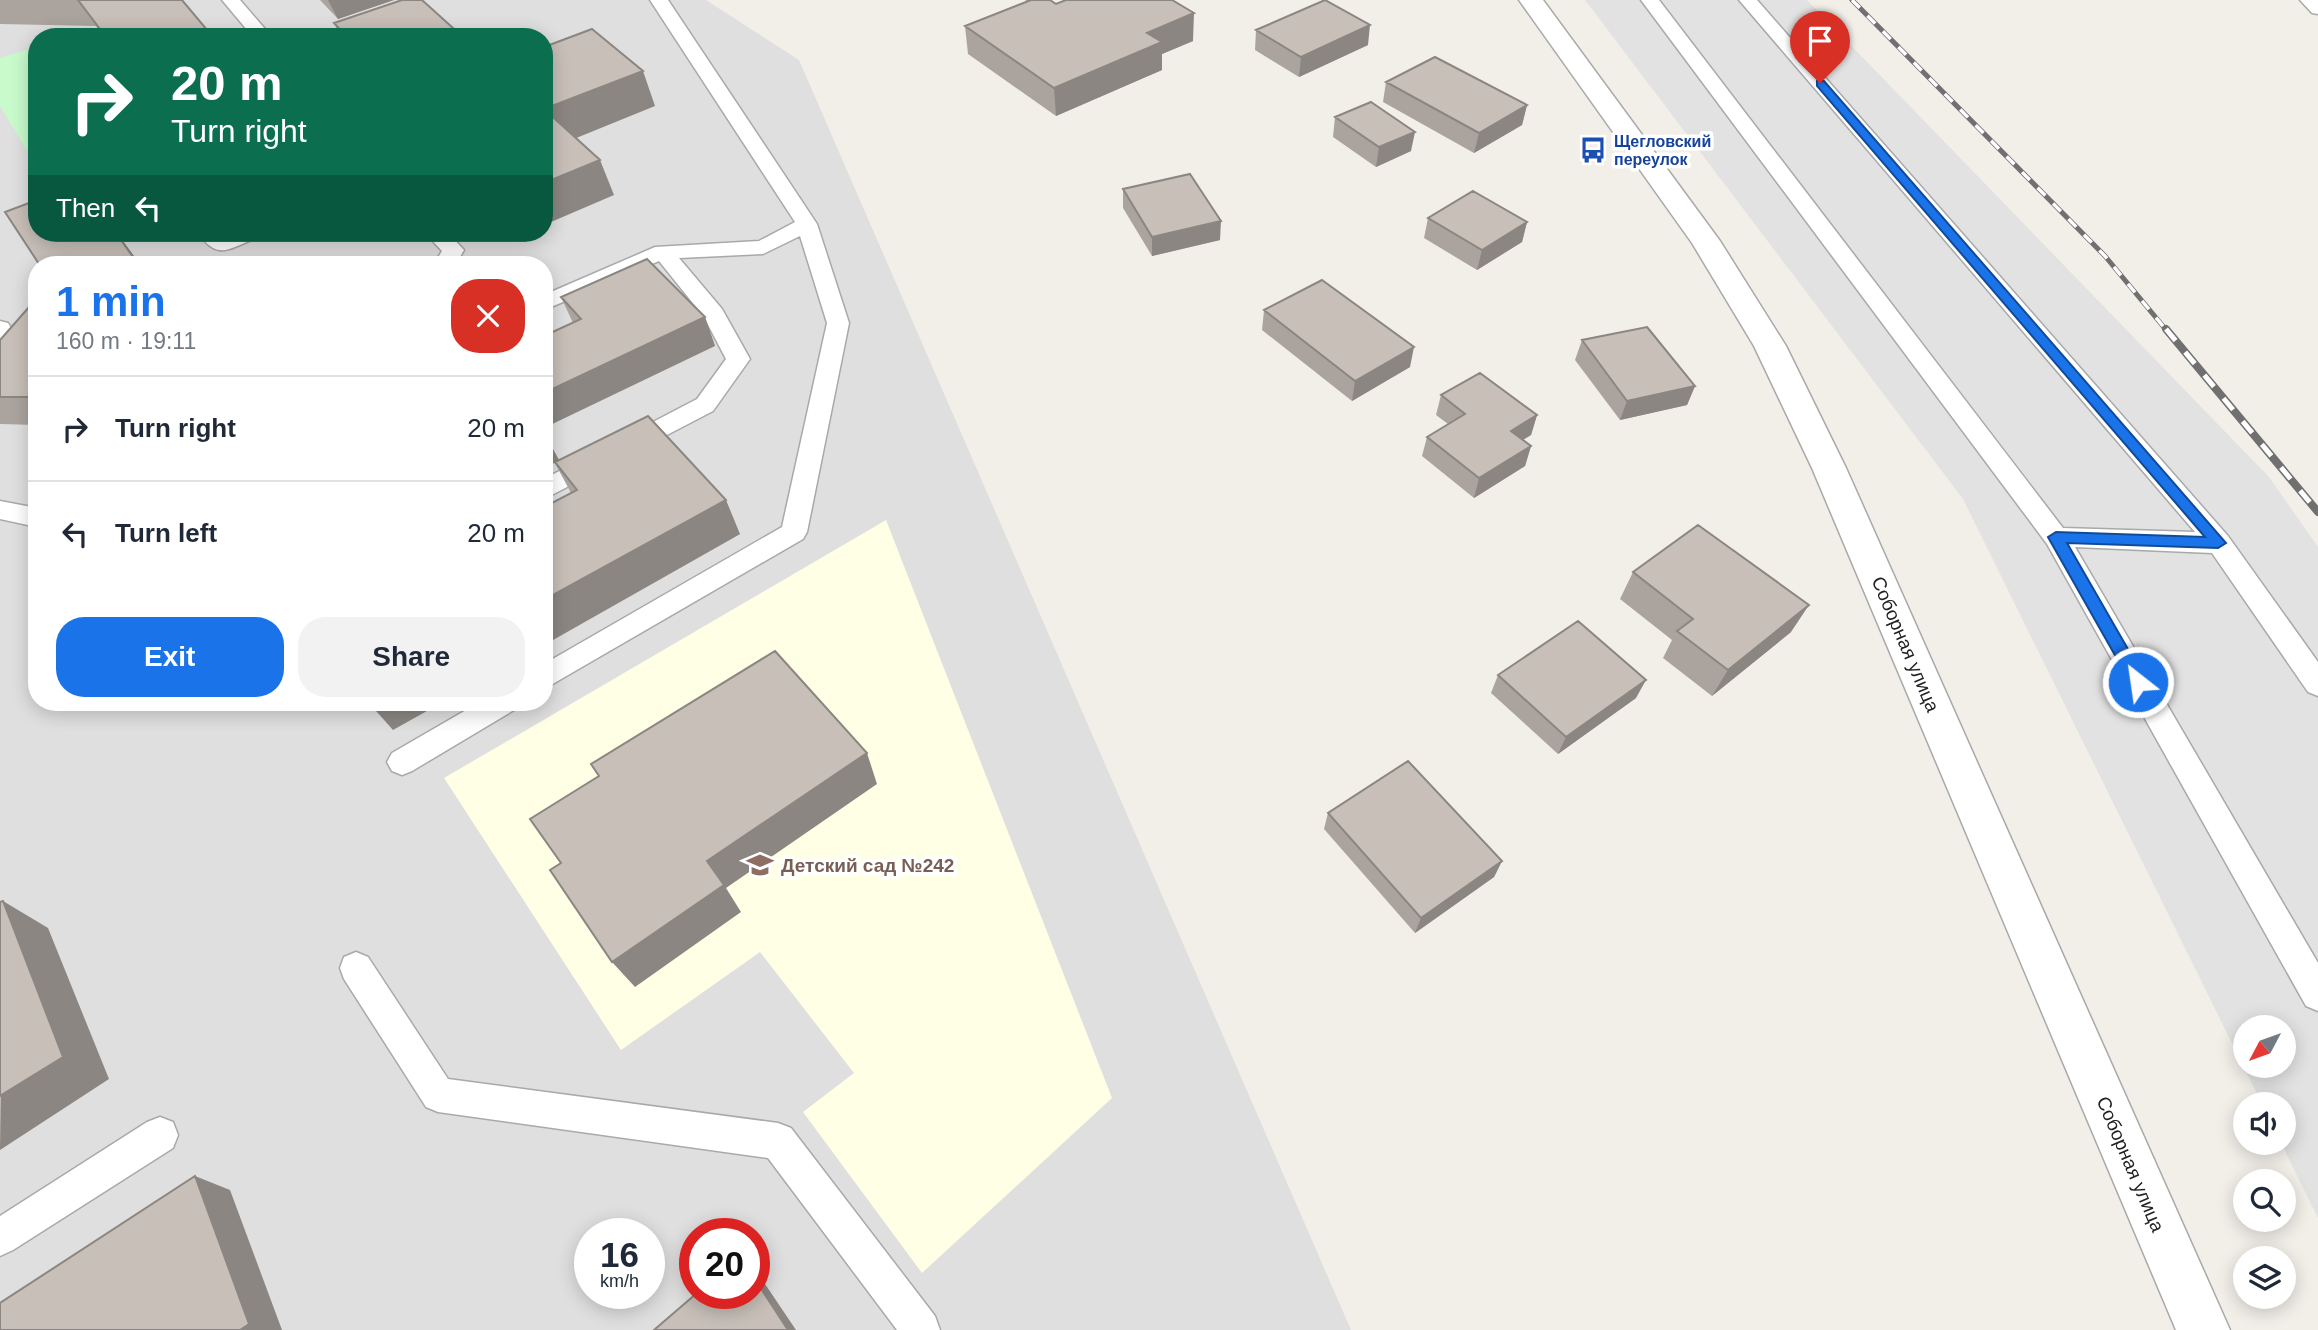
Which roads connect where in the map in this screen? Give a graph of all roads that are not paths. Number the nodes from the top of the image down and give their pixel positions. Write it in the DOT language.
graph roads {
  1 [pos="231,0"];
  2 [pos="659,0"];
  3 [pos="1531,0"];
  4 [pos="1650,0"];
  5 [pos="1748,0"];
  6 [pos="2309,0"];
  7 [pos="2318,9"];
  8 [pos="255,28"];
  9 [pos="807,224"];
  10 [pos="445,242"];
  11 [pos="663,252"];
  12 [pos="450,256"];
  13 [pos="553,299"];
  14 [pos="0,328"];
  15 [pos="0,335"];
  16 [pos="553,485"];
  17 [pos="0,510"];
  18 [pos="28,516"];
  19 [pos="2056,537"];
  20 [pos="2218,543"];
  21 [pos="553,673"];
  22 [pos="2318,684"];
  23 [pos="489,711"];
  24 [pos="402,762"];
  25 [pos="356,968"];
  26 [pos="2318,995"];
  27 [pos="160,1135"];
  28 [pos="0,1237"];
  29 [pos="921,1330"];
  30 [pos="2203,1330"];
  1 -- 8 [label="lane"];
  2 -- 9 [label="lane"];
  3 -- 30 [label="street, Соборная улица"];
  4 -- 19 [label="lane"];
  5 -- 20 [label="lane"];
  6 -- 7 [label="lane"];
  9 -- 11 [label="lane"];
  9 -- 21 [label="lane"];
  10 -- 12 [label="lane"];
  11 -- 13 [label="lane"];
  11 -- 16 [label="lane"];
  14 -- 15 [label="lane"];
  17 -- 18 [label="lane"];
  19 -- 20 [label="lane"];
  19 -- 26 [label="lane"];
  20 -- 22 [label="lane"];
  23 -- 24 [label="lane"];
  25 -- 29 [label="lane"];
  27 -- 28 [label="lane"];
}
